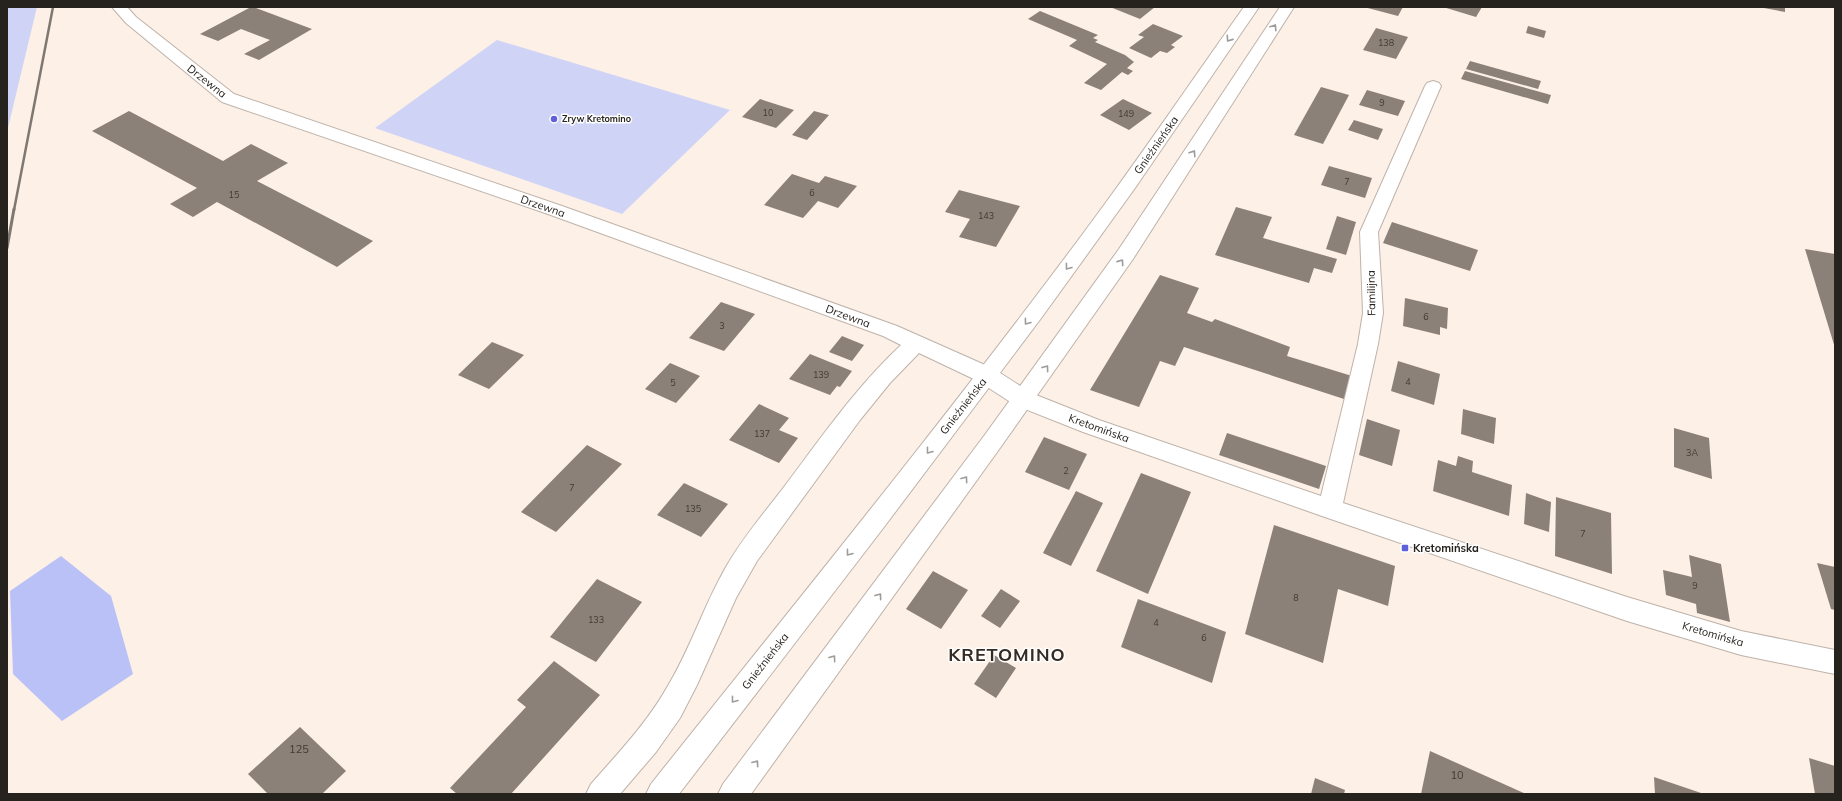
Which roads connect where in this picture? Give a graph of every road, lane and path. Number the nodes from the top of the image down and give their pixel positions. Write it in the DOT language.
graph roads {
  1 [pos="119,7"];
  2 [pos="1252,7"];
  3 [pos="1287,7"];
  4 [pos="1433,86"];
  5 [pos="915,344"];
  6 [pos="986,375"];
  7 [pos="1023,399"];
  8 [pos="1330,509"];
  9 [pos="1835,662"];
  10 [pos="601,794"];
  11 [pos="661,794"];
  12 [pos="733,794"];
  1 -- 5 [label="street, Drzewna"];
  2 -- 6 [label="street, Gnieźnieńska, one-way"];
  7 -- 3 [label="street, one-way"];
  4 -- 8 [label="street, Familijna"];
  5 -- 6 [label="street, Drzewna"];
  5 -- 10 [label="street"];
  6 -- 7 [label="street, Kretomińska"];
  6 -- 11 [label="street, Gnieźnieńska, one-way"];
  7 -- 8 [label="street, Kretomińska"];
  12 -- 7 [label="street, one-way"];
  8 -- 9 [label="street, Kretomińska"];
}
